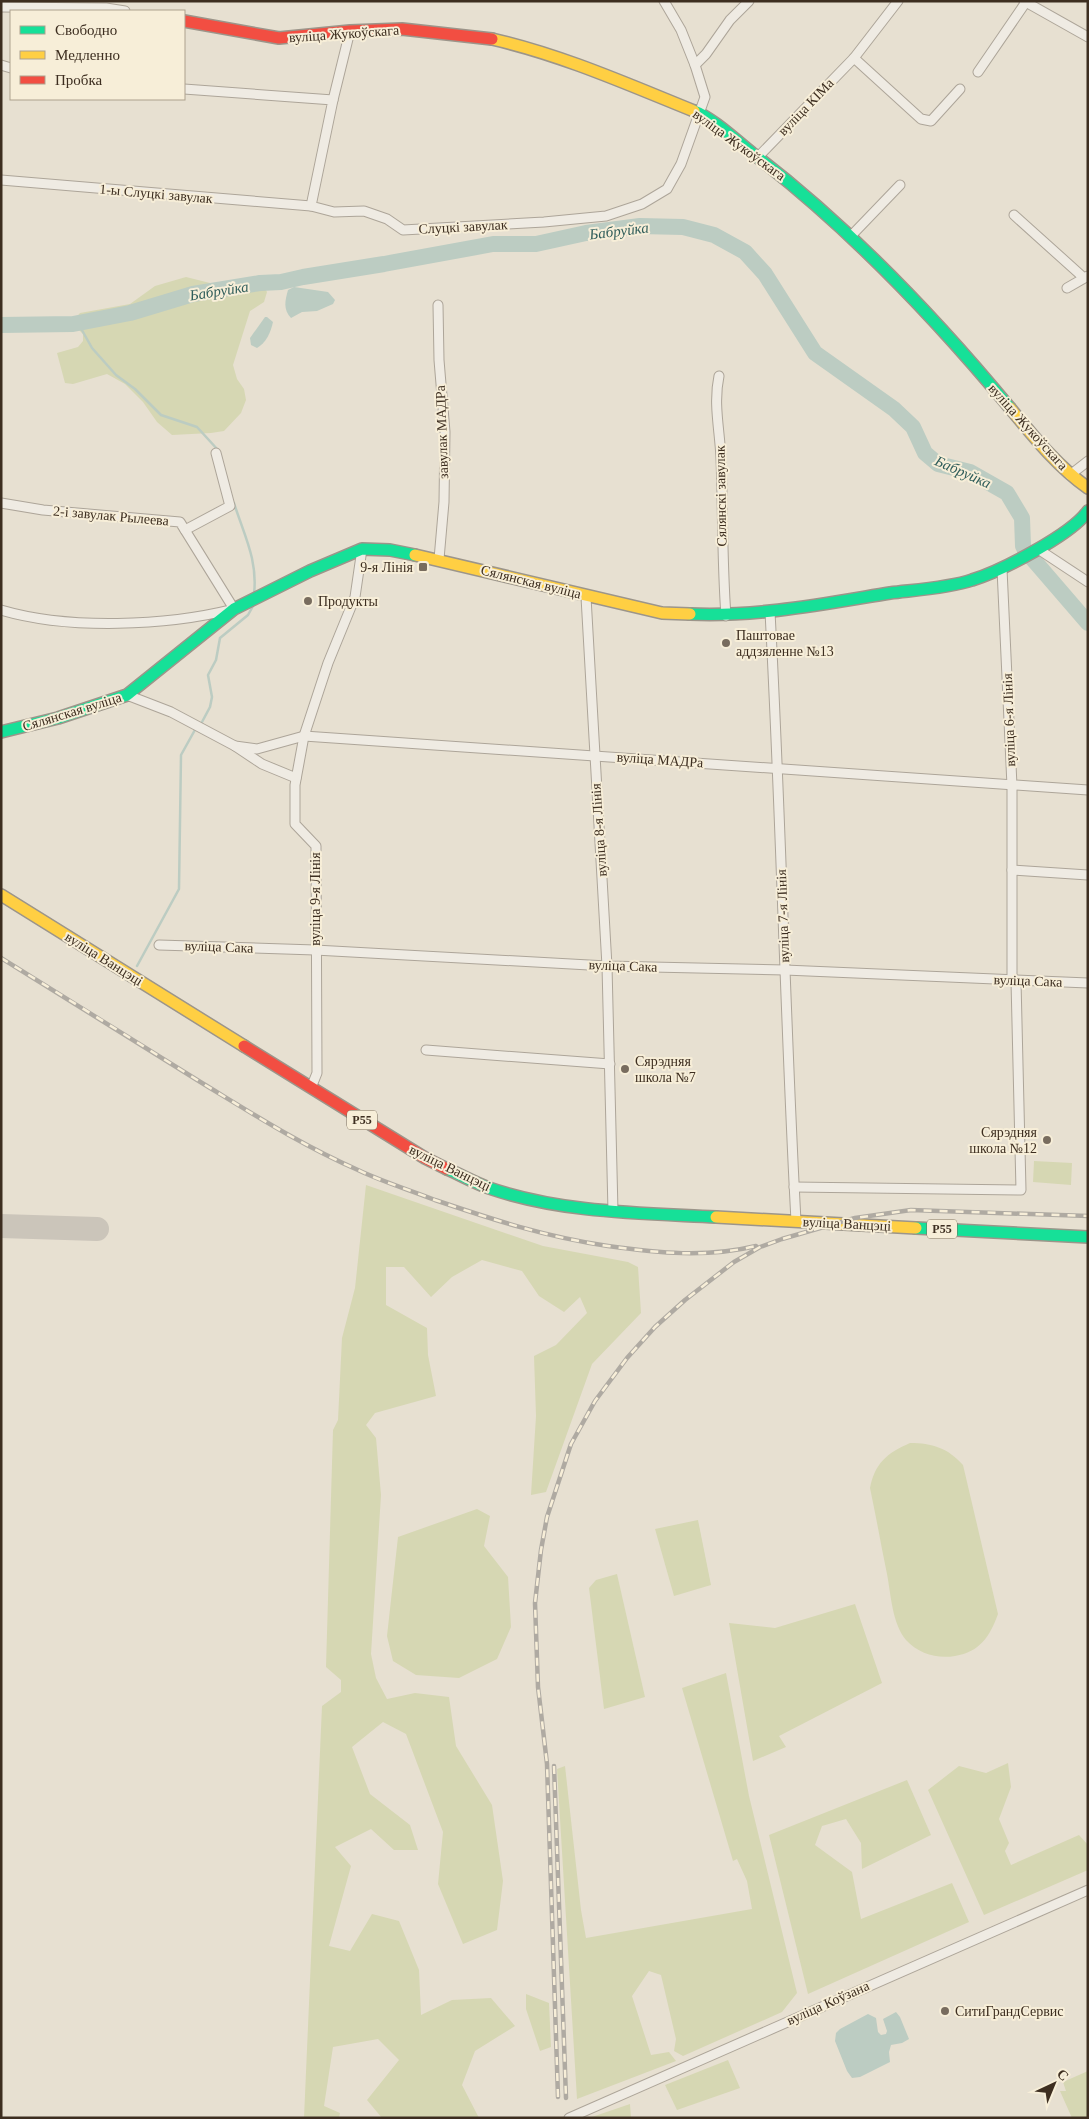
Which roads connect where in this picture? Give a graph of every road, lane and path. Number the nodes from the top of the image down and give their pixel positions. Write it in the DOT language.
graph roads {
  1 [pos="664,1"];
  2 [pos="749,1"];
  3 [pos="898,1"];
  4 [pos="1025,2"];
  5 [pos="1,7"];
  6 [pos="119,10"];
  7 [pos="185,21"];
  8 [pos="350,31"];
  9 [pos="1088,37"];
  10 [pos="854,58"];
  11 [pos="696,65"];
  12 [pos="978,72"];
  13 [pos="185,89"];
  14 [pos="960,89"];
  15 [pos="332,100"];
  16 [pos="698,112"];
  17 [pos="758,157"];
  18 [pos="1,180"];
  19 [pos="900,185"];
  20 [pos="311,206"];
  21 [pos="1014,215"];
  22 [pos="850,237"];
  23 [pos="1086,277"];
  24 [pos="1067,288"];
  25 [pos="438,305"];
  26 [pos="719,376"];
  27 [pos="216,453"];
  28 [pos="1088,461"];
  29 [pos="1070,475"];
  30 [pos="1088,488"];
  31 [pos="1,503"];
  32 [pos="1088,511"];
  33 [pos="185,530"];
  34 [pos="362,549"];
  35 [pos="1038,549"];
  36 [pos="439,559"];
  37 [pos="1002,570"];
  38 [pos="1088,582"];
  39 [pos="586,597"];
  40 [pos="234,608"];
  41 [pos="1,610"];
  42 [pos="770,612"];
  43 [pos="726,616"];
  44 [pos="127,696"];
  45 [pos="1,732"];
  46 [pos="304,736"];
  47 [pos="235,746"];
  48 [pos="594,755"];
  49 [pos="779,769"];
  50 [pos="296,778"];
  51 [pos="1012,786"];
  52 [pos="1088,790"];
  53 [pos="1012,870"];
  54 [pos="1088,875"];
  55 [pos="1,895"];
  56 [pos="159,945"];
  57 [pos="315,950"];
  58 [pos="607,966"];
  59 [pos="785,970"];
  60 [pos="1014,981"];
  61 [pos="1088,983"];
  62 [pos="426,1050"];
  63 [pos="610,1064"];
  64 [pos="311,1088"];
  65 [pos="794,1187"];
  66 [pos="613,1211"];
  67 [pos="796,1221"];
  68 [pos="1088,1237"];
  69 [pos="1088,1890"];
  70 [pos="569,2118"];
  1 -- 11 [label="street, Слуцкі завулак"];
  2 -- 11 [label="street"];
  3 -- 10 [label="street, вуліца КІМа"];
  4 -- 9 [label="street"];
  4 -- 12 [label="street"];
  5 -- 6 [label="street"];
  7 -- 8 [label="street, вуліца Жукоўскага"];
  8 -- 15 [label="street"];
  8 -- 16 [label="street, вуліца Жукоўскага"];
  10 -- 14 [label="street"];
  10 -- 17 [label="street, вуліца КІМа"];
  11 -- 16 [label="street, Слуцкі завулак"];
  13 -- 15 [label="street"];
  15 -- 20 [label="street"];
  16 -- 17 [label="street, вуліца Жукоўскага"];
  16 -- 20 [label="street, Слуцкі завулак"];
  17 -- 22 [label="street, вуліца Жукоўскага"];
  18 -- 20 [label="street, 1-ы Слуцкі завулак"];
  19 -- 22 [label="street"];
  21 -- 23 [label="street"];
  22 -- 29 [label="street, вуліца Жукоўскага"];
  23 -- 24 [label="street"];
  25 -- 36 [label="street, завулак МАДРа"];
  26 -- 43 [label="street, Сялянскі завулак"];
  27 -- 33 [label="street"];
  28 -- 29 [label="street"];
  29 -- 30 [label="street, вуліца Жукоўскага"];
  31 -- 33 [label="street, 2-і завулак Рылеева"];
  32 -- 35 [label="street, Сялянская вуліца"];
  33 -- 40 [label="street, 2-і завулак Рылеева"];
  34 -- 36 [label="street, Сялянская вуліца"];
  34 -- 40 [label="street, Сялянская вуліца"];
  34 -- 46 [label="street, вуліца 9-я Лінія"];
  35 -- 37 [label="street, Сялянская вуліца"];
  35 -- 38 [label="street"];
  36 -- 39 [label="street, Сялянская вуліца"];
  37 -- 42 [label="street, Сялянская вуліца"];
  37 -- 51 [label="street, вуліца 6-я Лінія"];
  39 -- 43 [label="street, Сялянская вуліца"];
  39 -- 48 [label="street, вуліца 8-я Лінія"];
  40 -- 41 [label="street"];
  40 -- 44 [label="street, Сялянская вуліца"];
  42 -- 43 [label="street, Сялянская вуліца"];
  42 -- 49 [label="street, вуліца 7-я Лінія"];
  44 -- 45 [label="street, Сялянская вуліца"];
  44 -- 47 [label="street, вуліца МАДРа"];
  46 -- 47 [label="street, вуліца МАДРа"];
  46 -- 48 [label="street, вуліца МАДРа"];
  46 -- 50 [label="street, вуліца 9-я Лінія"];
  47 -- 50 [label="street, вуліца МАДРа"];
  48 -- 49 [label="street, вуліца МАДРа"];
  48 -- 58 [label="street, вуліца 8-я Лінія"];
  49 -- 51 [label="street, вуліца МАДРа"];
  49 -- 59 [label="street, вуліца 7-я Лінія"];
  50 -- 57 [label="street, вуліца 9-я Лінія"];
  51 -- 52 [label="street, вуліца МАДРа"];
  51 -- 53 [label="street, вуліца 6-я Лінія"];
  53 -- 54 [label="street"];
  53 -- 60 [label="street, вуліца 6-я Лінія"];
  55 -- 64 [label="street, вуліца Ванцэці / Р55"];
  56 -- 57 [label="street, вуліца Сака"];
  57 -- 58 [label="street, вуліца Сака"];
  57 -- 64 [label="street, вуліца 9-я Лінія"];
  58 -- 59 [label="street, вуліца Сака"];
  58 -- 63 [label="street, вуліца 8-я Лінія"];
  59 -- 60 [label="street, вуліца Сака"];
  59 -- 65 [label="street, вуліца 7-я Лінія"];
  60 -- 61 [label="street, вуліца Сака"];
  60 -- 65 [label="street, вуліца 6-я Лінія"];
  62 -- 63 [label="street"];
  63 -- 66 [label="street, вуліца 8-я Лінія"];
  64 -- 66 [label="street, вуліца Ванцэці / Р55"];
  65 -- 67 [label="street, вуліца 7-я Лінія"];
  66 -- 67 [label="street, вуліца Ванцэці / Р55"];
  67 -- 68 [label="street, вуліца Ванцэці / Р55"];
  69 -- 70 [label="street, вуліца Коўзана"];
}
